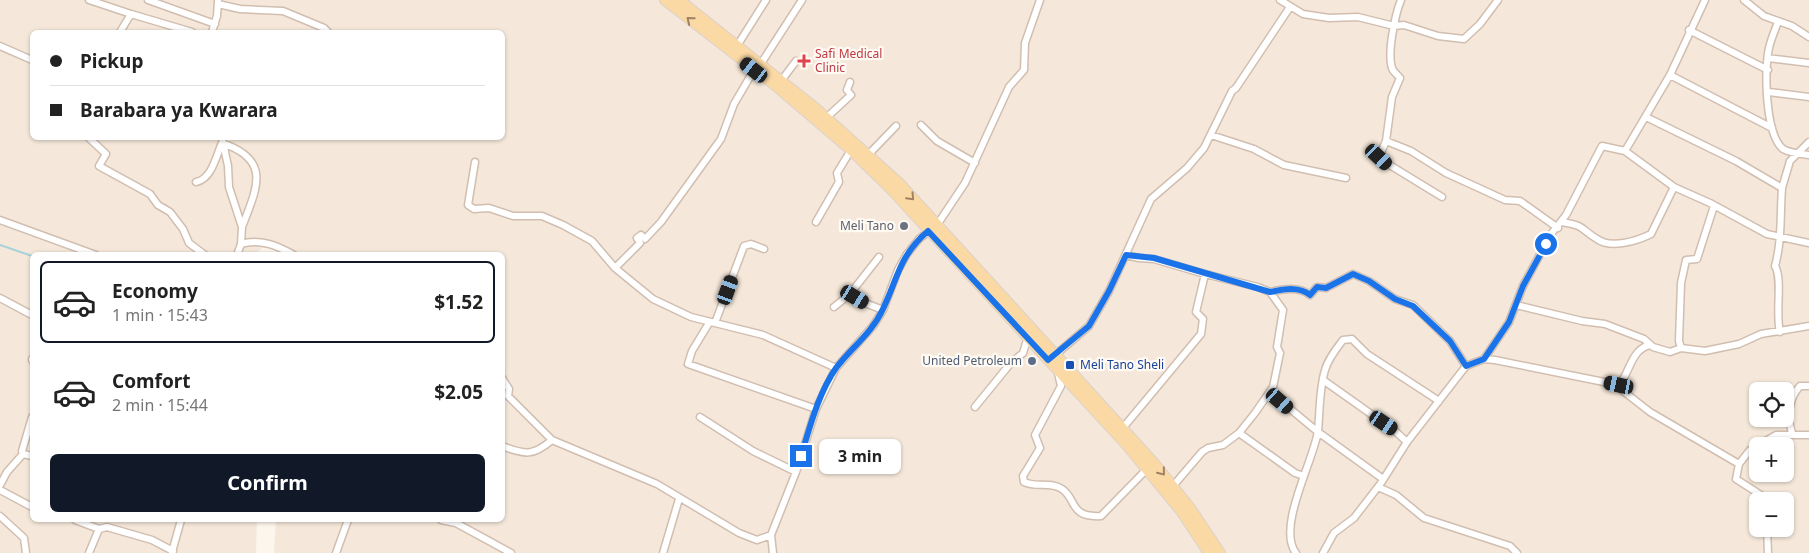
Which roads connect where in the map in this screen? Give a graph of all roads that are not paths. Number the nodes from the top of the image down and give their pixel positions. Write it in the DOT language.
graph roads {
  1 [pos="89,0"];
  2 [pos="148,0"];
  3 [pos="665,0"];
  4 [pos="679,0"];
  5 [pos="766,0"];
  6 [pos="802,0"];
  7 [pos="1040,0"];
  8 [pos="1280,0"];
  9 [pos="1401,0"];
  10 [pos="1498,0"];
  11 [pos="1704,0"];
  12 [pos="1744,0"];
  13 [pos="218,2"];
  14 [pos="1290,6"];
  15 [pos="131,14"];
  16 [pos="1778,22"];
  17 [pos="215,24"];
  18 [pos="1394,26"];
  19 [pos="121,30"];
  20 [pos="185,30"];
  21 [pos="213,30"];
  22 [pos="326,30"];
  23 [pos="1689,30"];
  24 [pos="1809,36"];
  25 [pos="0,46"];
  26 [pos="737,46"];
  27 [pos="1768,58"];
  28 [pos="30,59"];
  29 [pos="796,61"];
  30 [pos="1809,63"];
  31 [pos="757,68"];
  32 [pos="1768,70"];
  33 [pos="1670,74"];
  34 [pos="781,81"];
  35 [pos="850,82"];
  36 [pos="1769,92"];
  37 [pos="1809,97"];
  38 [pos="1646,117"];
  39 [pos="826,118"];
  40 [pos="921,125"];
  41 [pos="896,126"];
  42 [pos="1772,128"];
  43 [pos="1211,135"];
  44 [pos="91,140"];
  45 [pos="222,140"];
  46 [pos="1386,141"];
  47 [pos="1809,142"];
  48 [pos="850,150"];
  49 [pos="1625,151"];
  50 [pos="1798,153"];
  51 [pos="868,154"];
  52 [pos="1809,155"];
  53 [pos="475,162"];
  54 [pos="975,163"];
  55 [pos="882,173"];
  56 [pos="1346,178"];
  57 [pos="196,182"];
  58 [pos="1674,187"];
  59 [pos="1782,188"];
  60 [pos="1442,197"];
  61 [pos="1714,206"];
  62 [pos="0,220"];
  63 [pos="816,222"];
  64 [pos="937,224"];
  65 [pos="1560,225"];
  66 [pos="242,226"];
  67 [pos="928,231"];
  68 [pos="1781,237"];
  69 [pos="1809,243"];
  70 [pos="241,244"];
  71 [pos="764,249"];
  72 [pos="88,252"];
  73 [pos="201,252"];
  74 [pos="238,252"];
  75 [pos="288,252"];
  76 [pos="1126,255"];
  77 [pos="879,258"];
  78 [pos="614,268"];
  79 [pos="1205,274"];
  80 [pos="1270,292"];
  81 [pos="850,294"];
  82 [pos="0,298"];
  83 [pos="1516,305"];
  84 [pos="834,307"];
  85 [pos="883,310"];
  86 [pos="30,314"];
  87 [pos="712,323"];
  88 [pos="1809,326"];
  89 [pos="1780,332"];
  90 [pos="1028,337"];
  91 [pos="1650,345"];
  92 [pos="1681,348"];
  93 [pos="1051,358"];
  94 [pos="1484,359"];
  95 [pos="1466,366"];
  96 [pos="836,368"];
  97 [pos="1057,370"];
  98 [pos="1323,380"];
  99 [pos="505,383"];
  100 [pos="1619,385"];
  101 [pos="1809,386"];
  102 [pos="1271,393"];
  103 [pos="1440,401"];
  104 [pos="975,407"];
  105 [pos="816,409"];
  106 [pos="700,417"];
  107 [pos="30,424"];
  108 [pos="1122,429"];
  109 [pos="1318,432"];
  110 [pos="1238,433"];
  111 [pos="1792,433"];
  112 [pos="1809,435"];
  113 [pos="552,440"];
  114 [pos="1407,442"];
  115 [pos="505,447"];
  116 [pos="23,454"];
  117 [pos="30,456"];
  118 [pos="1739,464"];
  119 [pos="1147,469"];
  120 [pos="796,472"];
  121 [pos="1304,476"];
  122 [pos="1383,479"];
  123 [pos="0,485"];
  124 [pos="1173,486"];
  125 [pos="1378,487"];
  126 [pos="0,490"];
  127 [pos="1757,492"];
  128 [pos="679,499"];
  129 [pos="30,506"];
  130 [pos="0,516"];
  131 [pos="81,522"];
  132 [pos="180,522"];
  133 [pos="347,522"];
  134 [pos="451,522"];
  135 [pos="109,523"];
  136 [pos="99,528"];
  137 [pos="771,536"];
  138 [pos="1767,537"];
  139 [pos="172,552"];
  140 [pos="26,553"];
  141 [pos="89,553"];
  142 [pos="336,553"];
  143 [pos="511,553"];
  144 [pos="663,553"];
  145 [pos="773,553"];
  146 [pos="1209,553"];
  147 [pos="1220,553"];
  148 [pos="1296,553"];
  149 [pos="1323,553"];
  150 [pos="1517,553"];
  151 [pos="1768,553"];
  1 -- 15 [label="street"];
  2 -- 17 [label="street"];
  31 -- 3 [label="main road, one-way"];
  4 -- 26 [label="main road"];
  5 -- 26 [label="street"];
  6 -- 31 [label="street"];
  7 -- 54 [label="street"];
  8 -- 14 [label="street"];
  9 -- 18 [label="street"];
  10 -- 18 [label="street"];
  11 -- 23 [label="street"];
  12 -- 16 [label="street"];
  13 -- 17 [label="street"];
  13 -- 22 [label="street"];
  14 -- 18 [label="street"];
  14 -- 43 [label="street"];
  15 -- 19 [label="street"];
  15 -- 20 [label="street"];
  16 -- 24 [label="street"];
  16 -- 27 [label="street"];
  17 -- 21 [label="street"];
  18 -- 46 [label="street"];
  23 -- 32 [label="street"];
  23 -- 33 [label="street"];
  25 -- 28 [label="street"];
  26 -- 31 [label="main road"];
  27 -- 30 [label="street"];
  27 -- 32 [label="street"];
  29 -- 34 [label="street"];
  31 -- 34 [label="main road"];
  31 -- 48 [label="main road"];
  31 -- 78 [label="street"];
  32 -- 36 [label="street"];
  33 -- 38 [label="street"];
  33 -- 42 [label="street"];
  34 -- 39 [label="main road"];
  35 -- 39 [label="street"];
  36 -- 37 [label="street"];
  36 -- 42 [label="street"];
  38 -- 49 [label="street"];
  38 -- 59 [label="street"];
  39 -- 51 [label="main road"];
  40 -- 54 [label="street"];
  41 -- 51 [label="street"];
  42 -- 50 [label="street"];
  43 -- 56 [label="street"];
  43 -- 76 [label="street"];
  44 -- 73 [label="street"];
  45 -- 57 [label="street"];
  45 -- 66 [label="street"];
  45 -- 66 [label="street"];
  46 -- 60 [label="street"];
  46 -- 65 [label="street"];
  47 -- 50 [label="street"];
  48 -- 55 [label="main road"];
  48 -- 63 [label="street"];
  49 -- 58 [label="street"];
  49 -- 65 [label="street"];
  50 -- 52 [label="street"];
  50 -- 59 [label="street"];
  51 -- 55 [label="main road"];
  53 -- 78 [label="street"];
  54 -- 64 [label="street"];
  55 -- 64 [label="main road, one-way"];
  55 -- 67 [label="main road"];
  58 -- 61 [label="street"];
  58 -- 65 [label="street"];
  59 -- 68 [label="street"];
  61 -- 68 [label="street"];
  61 -- 92 [label="street"];
  62 -- 72 [label="street"];
  64 -- 67 [label="street"];
  64 -- 93 [label="main road"];
  65 -- 83 [label="street"];
  66 -- 70 [label="street"];
  67 -- 85 [label="street"];
  67 -- 90 [label="main road"];
  68 -- 69 [label="street"];
  68 -- 89 [label="street"];
  70 -- 74 [label="street"];
  70 -- 75 [label="street"];
  71 -- 87 [label="street"];
  76 -- 79 [label="street"];
  76 -- 93 [label="street"];
  77 -- 81 [label="street"];
  78 -- 87 [label="street"];
  79 -- 80 [label="street"];
  79 -- 108 [label="street"];
  80 -- 95 [label="street"];
  80 -- 102 [label="street"];
  81 -- 84 [label="street"];
  81 -- 85 [label="street"];
  82 -- 86 [label="street"];
  83 -- 91 [label="street"];
  83 -- 94 [label="street"];
  85 -- 96 [label="street"];
  87 -- 96 [label="street"];
  87 -- 105 [label="street"];
  88 -- 89 [label="street"];
  89 -- 92 [label="street"];
  90 -- 93 [label="main road"];
  90 -- 104 [label="street"];
  91 -- 92 [label="street"];
  91 -- 100 [label="street"];
  93 -- 97 [label="main road"];
  93 -- 108 [label="main road"];
  94 -- 95 [label="street"];
  94 -- 100 [label="street"];
  95 -- 103 [label="street"];
  96 -- 105 [label="street"];
  97 -- 119 [label="main road"];
  97 -- 119 [label="street"];
  98 -- 103 [label="street"];
  98 -- 109 [label="street"];
  98 -- 114 [label="street"];
  99 -- 113 [label="street"];
  100 -- 118 [label="street"];
  101 -- 111 [label="street"];
  102 -- 109 [label="street"];
  102 -- 110 [label="street"];
  103 -- 114 [label="street"];
  105 -- 120 [label="street"];
  106 -- 120 [label="street"];
  107 -- 116 [label="street"];
  108 -- 124 [label="main road, one-way"];
  109 -- 121 [label="street"];
  109 -- 122 [label="street"];
  110 -- 121 [label="street"];
  110 -- 124 [label="street"];
  111 -- 112 [label="street"];
  111 -- 118 [label="street"];
  113 -- 115 [label="street"];
  113 -- 128 [label="street"];
  114 -- 122 [label="street"];
  116 -- 117 [label="street"];
  116 -- 123 [label="street"];
  118 -- 127 [label="street"];
  119 -- 146 [label="main road"];
  120 -- 137 [label="street"];
  121 -- 148 [label="street"];
  122 -- 125 [label="street"];
  124 -- 147 [label="main road"];
  125 -- 149 [label="street"];
  125 -- 150 [label="street"];
  126 -- 129 [label="street"];
  128 -- 137 [label="street"];
  128 -- 144 [label="street"];
  130 -- 140 [label="street"];
  131 -- 136 [label="street"];
  132 -- 139 [label="street"];
  133 -- 142 [label="street"];
  134 -- 143 [label="street"];
  135 -- 136 [label="street"];
  135 -- 139 [label="street"];
  136 -- 141 [label="street"];
  137 -- 145 [label="street"];
  138 -- 151 [label="street"];
}
